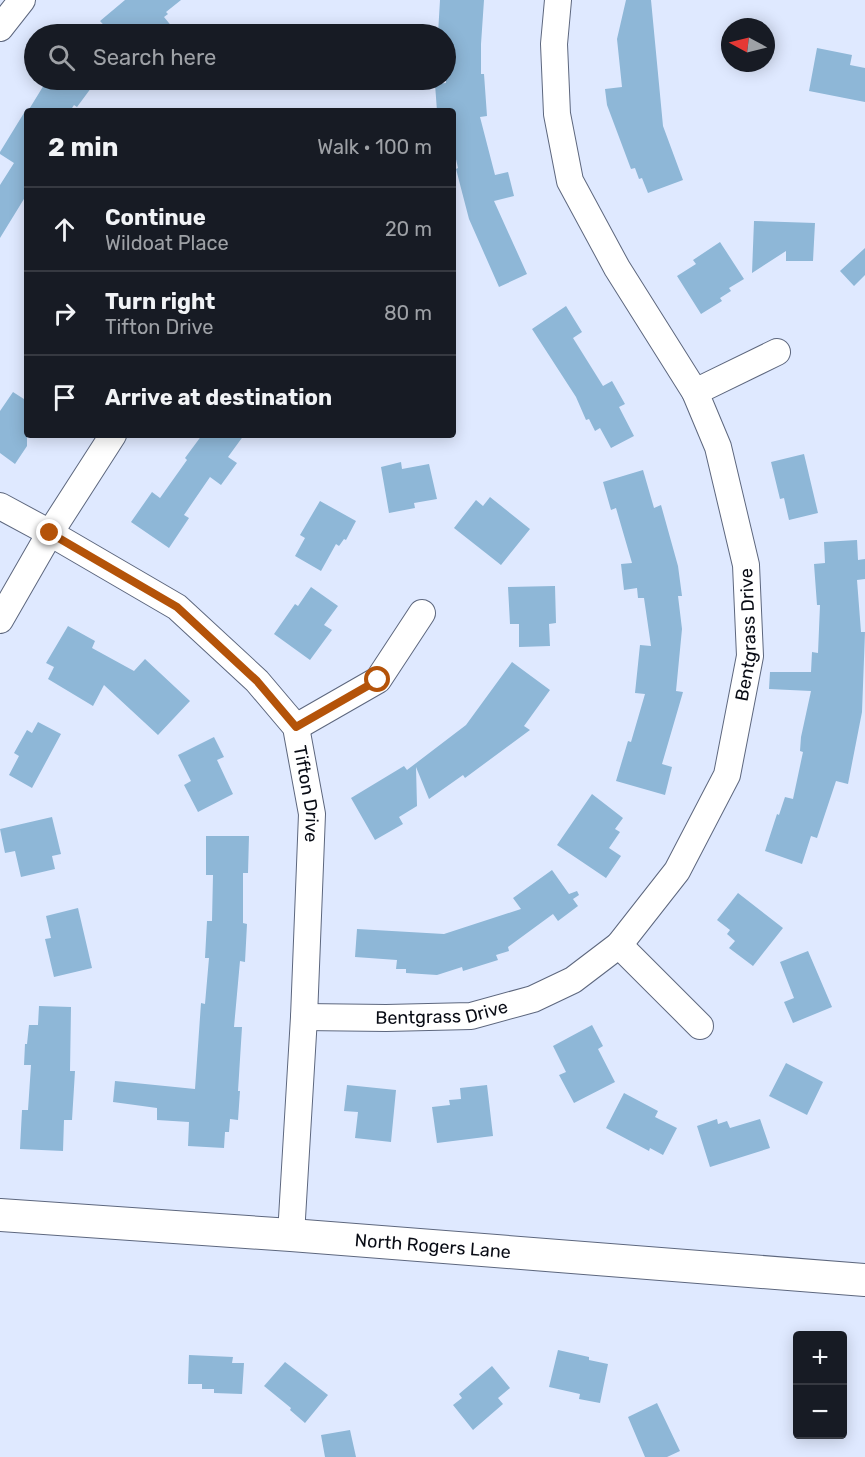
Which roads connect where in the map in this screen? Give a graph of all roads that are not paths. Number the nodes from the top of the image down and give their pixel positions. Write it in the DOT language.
graph roads {
  1 [pos="22,0"];
  2 [pos="558,0"];
  3 [pos="0,28"];
  4 [pos="777,352"];
  5 [pos="695,392"];
  6 [pos="111,438"];
  7 [pos="0,506"];
  8 [pos="50,533"];
  9 [pos="422,613"];
  10 [pos="0,620"];
  11 [pos="296,727"];
  12 [pos="619,945"];
  13 [pos="304,1017"];
  14 [pos="700,1026"];
  15 [pos="0,1215"];
  16 [pos="291,1235"];
  17 [pos="865,1280"];
  1 -- 3 [label="street"];
  2 -- 5 [label="street, Bentgrass Drive"];
  4 -- 5 [label="street"];
  5 -- 12 [label="street, Bentgrass Drive"];
  6 -- 8 [label="street"];
  7 -- 8 [label="street, Tifton Drive"];
  8 -- 10 [label="street"];
  8 -- 11 [label="street, Tifton Drive"];
  9 -- 11 [label="street"];
  11 -- 13 [label="street, Tifton Drive"];
  12 -- 13 [label="street, Bentgrass Drive"];
  12 -- 14 [label="street"];
  13 -- 16 [label="street, Tifton Drive"];
  15 -- 16 [label="street, North Rogers Lane"];
  16 -- 17 [label="street, North Rogers Lane"];
}
